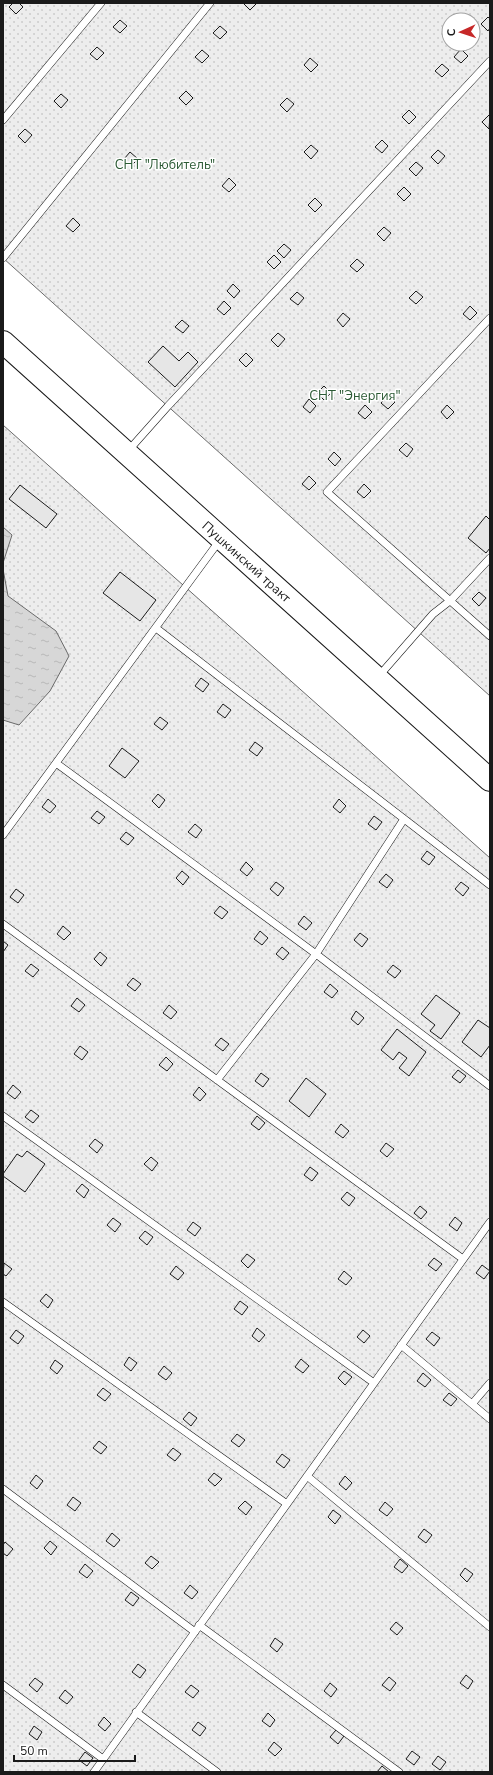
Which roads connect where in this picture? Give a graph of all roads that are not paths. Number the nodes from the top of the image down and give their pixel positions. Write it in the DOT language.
graph roads {
  1 [pos="101,3"];
  2 [pos="210,3"];
  3 [pos="490,61"];
  4 [pos="3,120"];
  5 [pos="3,258"];
  6 [pos="490,318"];
  7 [pos="3,342"];
  8 [pos="126,453"];
  9 [pos="221,538"];
  10 [pos="490,558"];
  11 [pos="451,600"];
  12 [pos="156,628"];
  13 [pos="490,636"];
  14 [pos="377,678"];
  15 [pos="56,763"];
  16 [pos="490,780"];
  17 [pos="404,819"];
  18 [pos="3,835"];
  19 [pos="490,885"];
  20 [pos="3,924"];
  21 [pos="316,954"];
  22 [pos="217,1080"];
  23 [pos="490,1086"];
  24 [pos="3,1116"];
  25 [pos="490,1222"];
  26 [pos="463,1259"];
  27 [pos="3,1302"];
  28 [pos="401,1345"];
  29 [pos="374,1383"];
  30 [pos="490,1383"];
  31 [pos="472,1404"];
  32 [pos="490,1419"];
  33 [pos="307,1476"];
  34 [pos="3,1489"];
  35 [pos="286,1504"];
  36 [pos="199,1626"];
  37 [pos="490,1627"];
  38 [pos="194,1632"];
  39 [pos="3,1685"];
  40 [pos="136,1712"];
  41 [pos="103,1759"];
  42 [pos="94,1772"];
  43 [pos="217,1772"];
  44 [pos="399,1772"];
  1 -- 4 [label="lane"];
  2 -- 5 [label="lane"];
  3 -- 8 [label="lane"];
  6 -- 11 [label="lane"];
  7 -- 8 [label="main road, Пушкинский тракт"];
  8 -- 9 [label="main road, Пушкинский тракт"];
  9 -- 12 [label="lane"];
  9 -- 14 [label="main road, Пушкинский тракт"];
  10 -- 11 [label="lane"];
  11 -- 13 [label="lane"];
  11 -- 14 [label="lane"];
  12 -- 15 [label="lane"];
  12 -- 17 [label="lane"];
  14 -- 16 [label="main road, Пушкинский тракт"];
  15 -- 18 [label="lane"];
  15 -- 21 [label="lane"];
  17 -- 19 [label="lane"];
  17 -- 21 [label="lane"];
  20 -- 22 [label="lane"];
  21 -- 22 [label="lane"];
  21 -- 23 [label="lane"];
  22 -- 26 [label="lane"];
  24 -- 29 [label="lane"];
  25 -- 26 [label="lane"];
  26 -- 28 [label="lane"];
  27 -- 35 [label="lane"];
  28 -- 29 [label="lane"];
  28 -- 31 [label="lane"];
  29 -- 33 [label="lane"];
  30 -- 31 [label="lane"];
  31 -- 32 [label="lane"];
  33 -- 35 [label="lane"];
  33 -- 37 [label="lane"];
  34 -- 38 [label="lane"];
  35 -- 36 [label="lane"];
  36 -- 38 [label="lane"];
  36 -- 44 [label="lane"];
  38 -- 40 [label="lane"];
  39 -- 41 [label="lane"];
  40 -- 41 [label="lane"];
  40 -- 43 [label="lane"];
  41 -- 42 [label="lane"];
}
